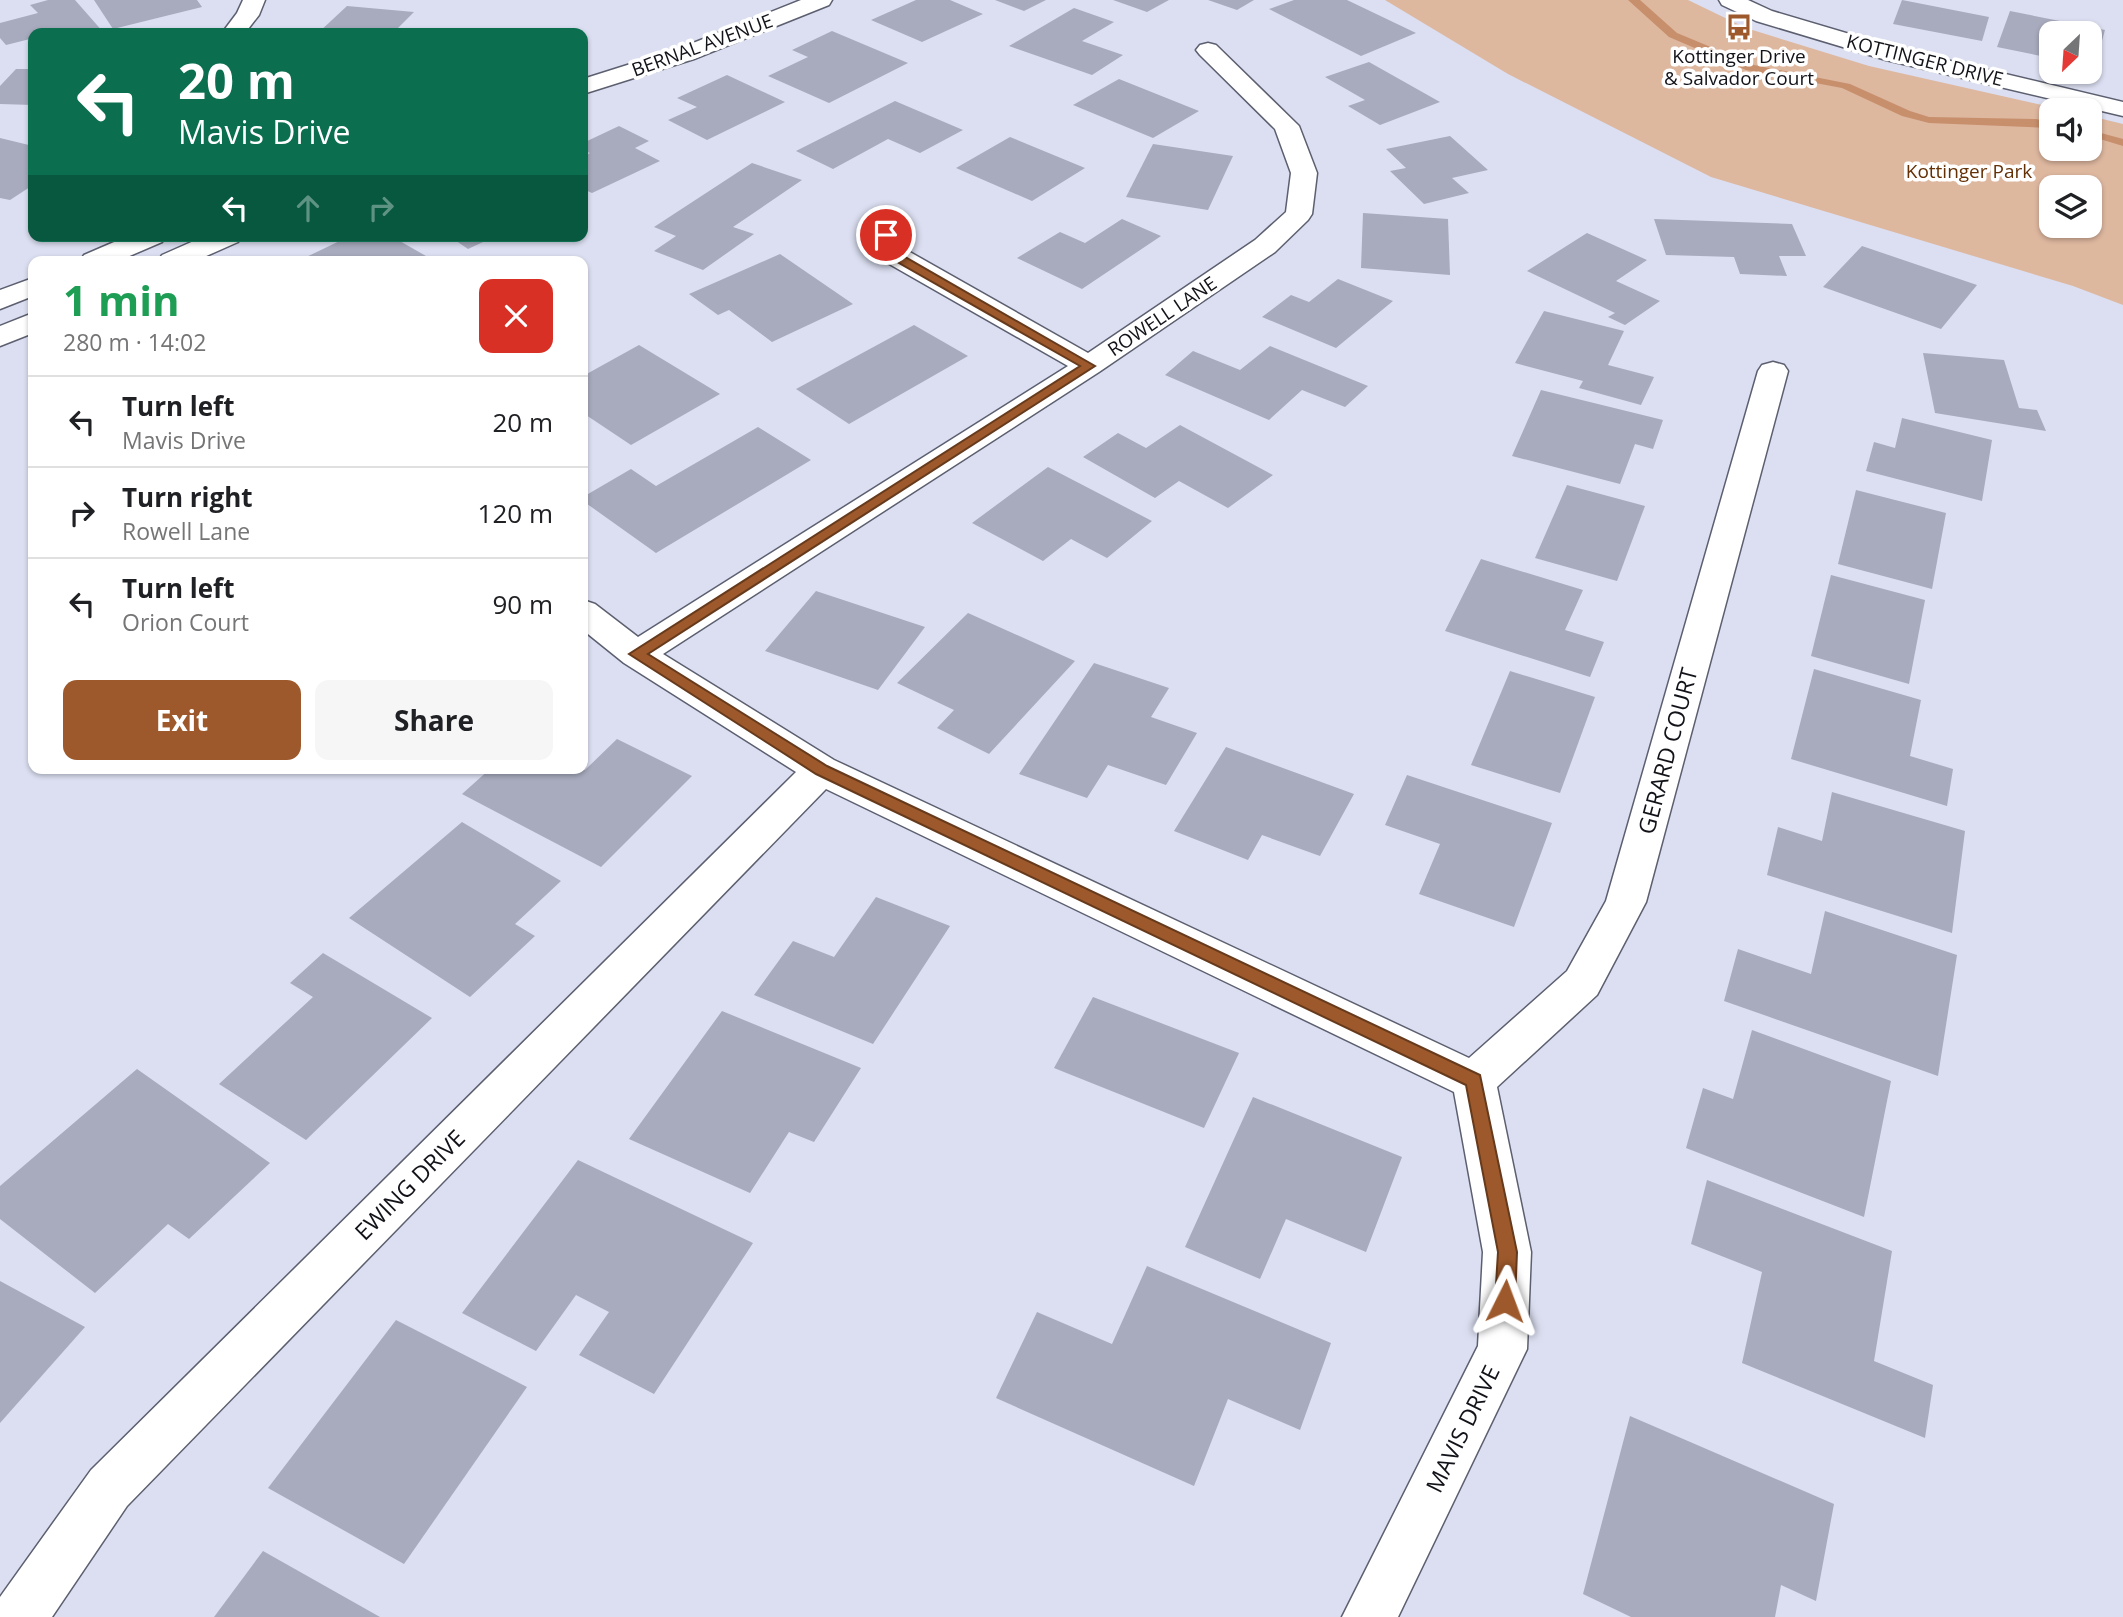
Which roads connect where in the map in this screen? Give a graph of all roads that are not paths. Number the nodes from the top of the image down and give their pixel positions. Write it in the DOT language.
graph roads {
  1 [pos="254,0"];
  2 [pos="821,0"];
  3 [pos="1730,0"];
  4 [pos="1799,4"];
  5 [pos="1764,16"];
  6 [pos="237,28"];
  7 [pos="1208,50"];
  8 [pos="588,85"];
  9 [pos="2123,109"];
  10 [pos="886,219"];
  11 [pos="138,242"];
  12 [pos="215,242"];
  13 [pos="106,256"];
  14 [pos="183,256"];
  15 [pos="28,288"];
  16 [pos="0,300"];
  17 [pos="28,324"];
  18 [pos="0,337"];
  19 [pos="1089,366"];
  20 [pos="1773,371"];
  21 [pos="588,616"];
  22 [pos="637,654"];
  23 [pos="821,770"];
  24 [pos="1474,1081"];
  25 [pos="19,1617"];
  26 [pos="1369,1617"];
  1 -- 6 [label="street"];
  2 -- 8 [label="street, BERNAL AVENUE"];
  3 -- 5 [label="street, KOTTINGER DRIVE"];
  4 -- 5 [label="street"];
  5 -- 9 [label="street, KOTTINGER DRIVE"];
  7 -- 19 [label="street, ROWELL LANE"];
  10 -- 19 [label="street"];
  11 -- 13 [label="street"];
  12 -- 14 [label="street"];
  15 -- 16 [label="street"];
  17 -- 18 [label="street"];
  19 -- 22 [label="street, ROWELL LANE"];
  20 -- 24 [label="street, GERARD COURT"];
  21 -- 22 [label="street"];
  22 -- 23 [label="street"];
  23 -- 24 [label="street"];
  23 -- 25 [label="street, EWING DRIVE"];
  24 -- 26 [label="street, MAVIS DRIVE"];
}
